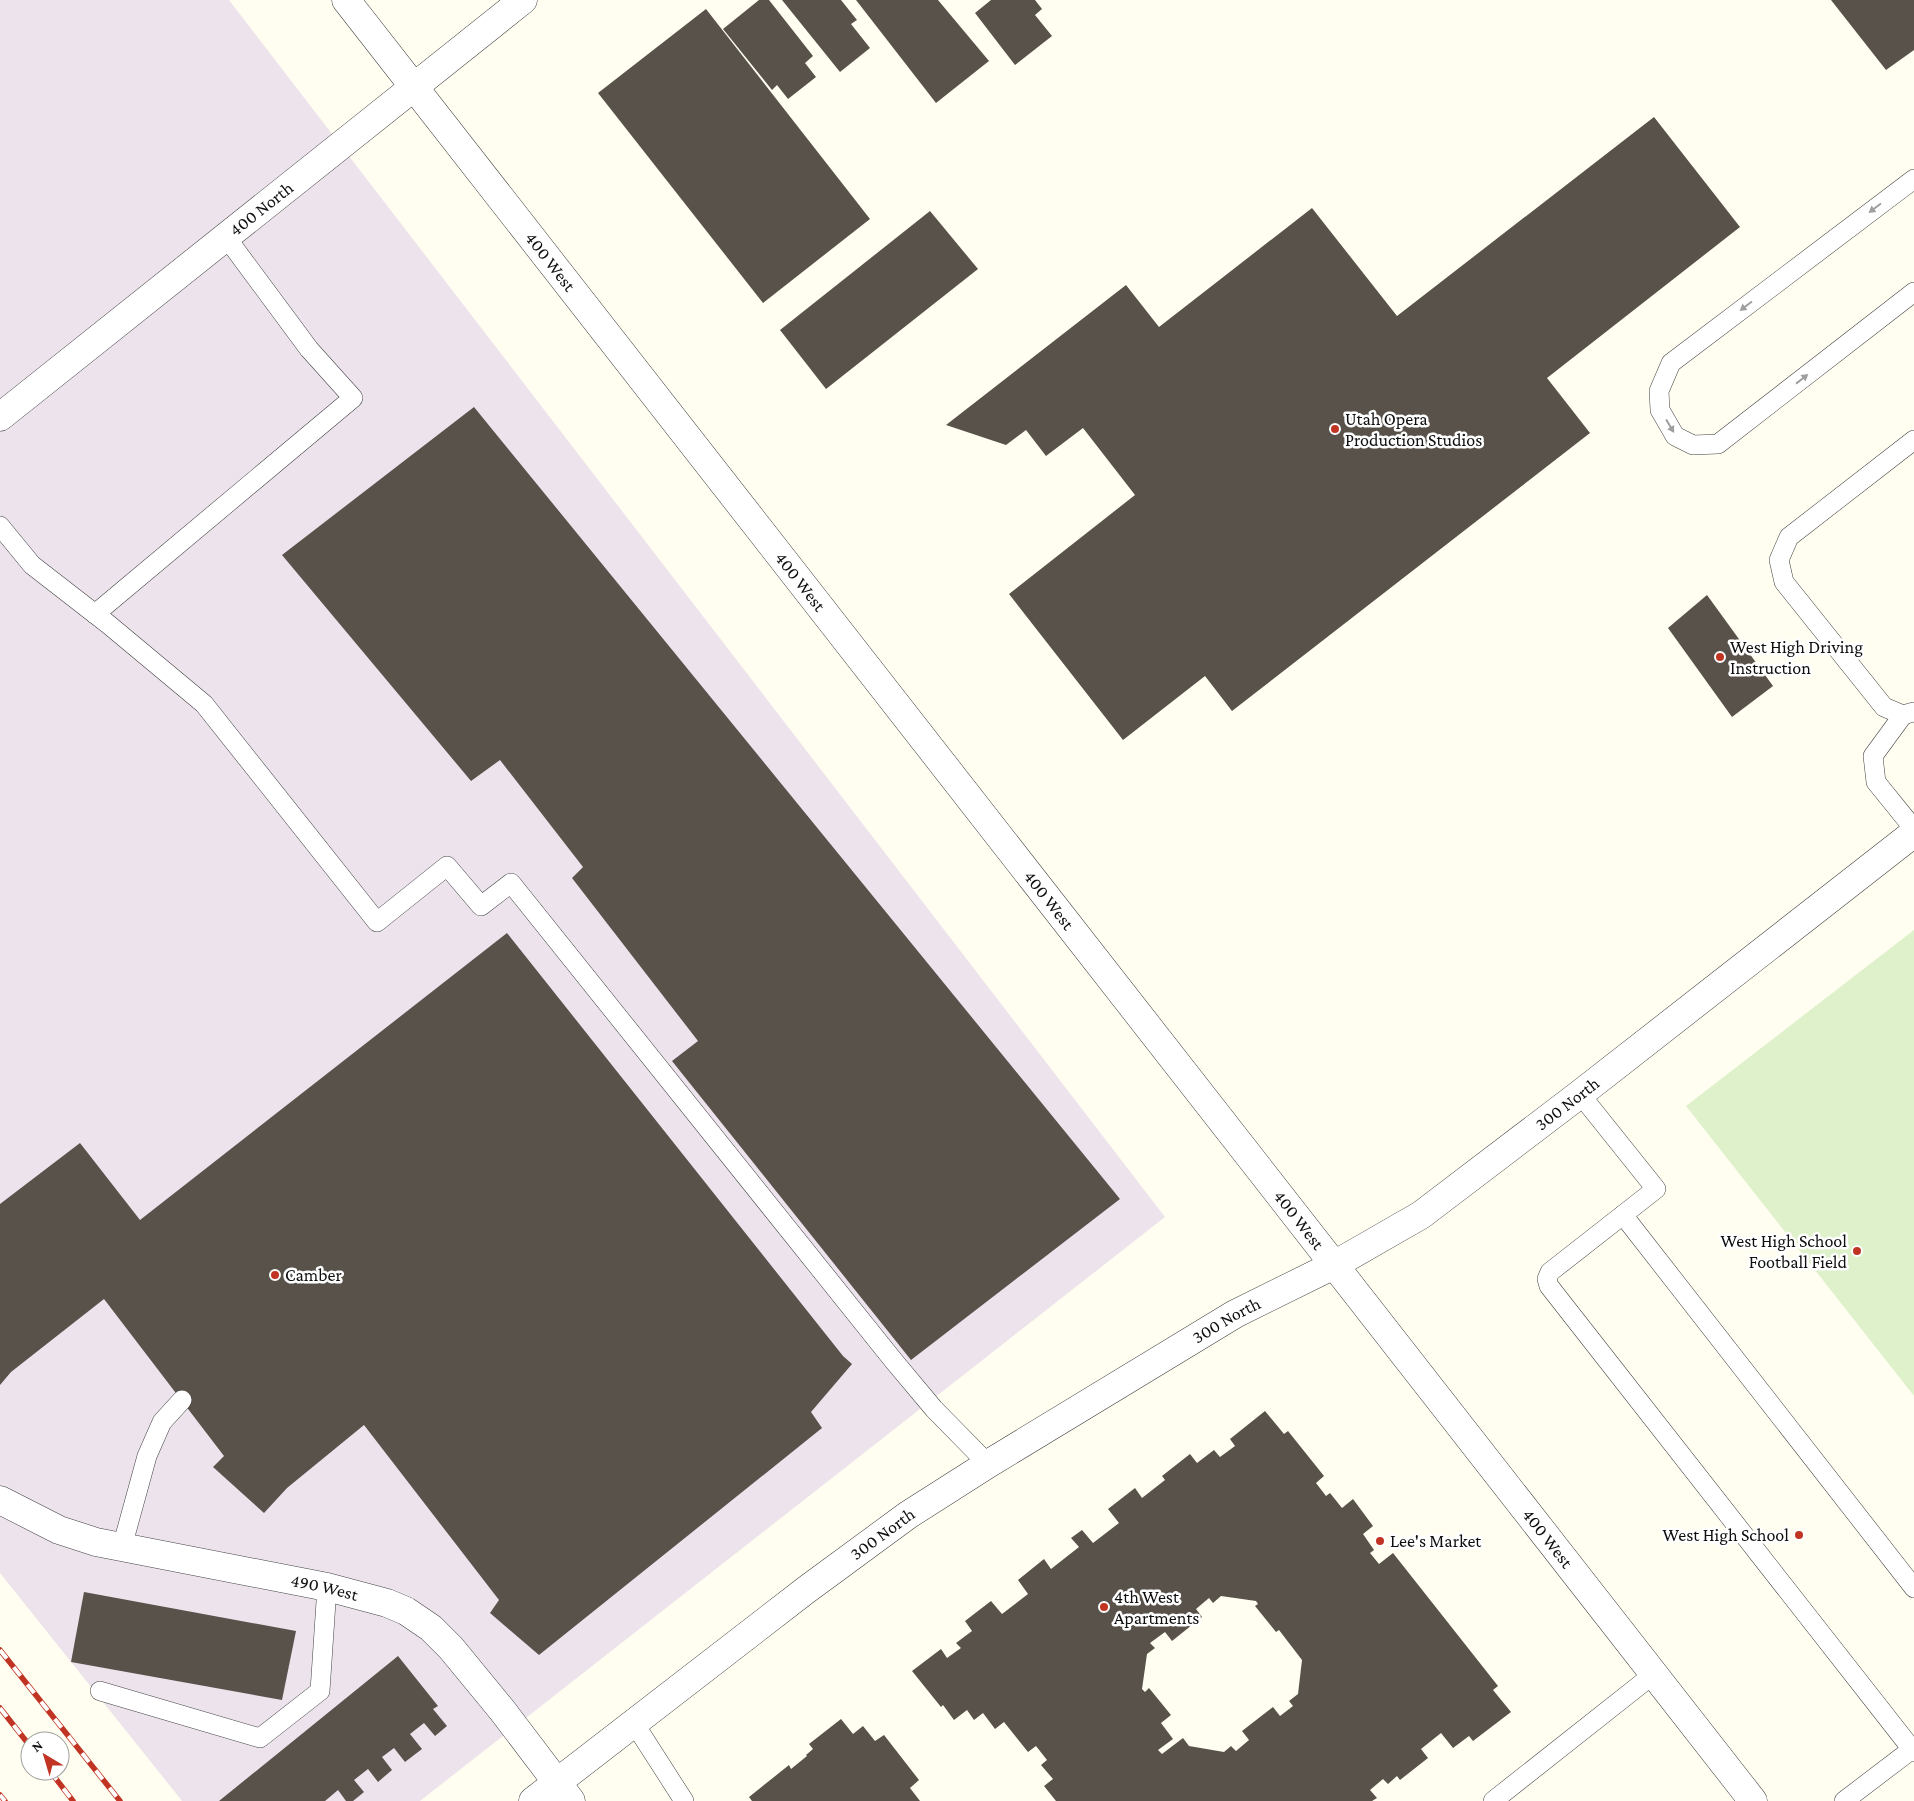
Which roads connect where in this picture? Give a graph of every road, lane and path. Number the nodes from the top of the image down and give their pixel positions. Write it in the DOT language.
graph roads {
  1 [pos="346,0"];
  2 [pos="523,0"];
  3 [pos="414,87"];
  4 [pos="1914,178"];
  5 [pos="226,237"];
  6 [pos="1914,292"];
  7 [pos="0,418"];
  8 [pos="1914,440"];
  9 [pos="0,526"];
  10 [pos="95,614"];
  11 [pos="1909,713"];
  12 [pos="1914,831"];
  13 [pos="1580,1094"];
  14 [pos="1623,1215"];
  15 [pos="1334,1265"];
  16 [pos="182,1400"];
  17 [pos="988,1464"];
  18 [pos="0,1500"];
  19 [pos="122,1547"];
  20 [pos="326,1586"];
  21 [pos="1914,1588"];
  22 [pos="1655,1673"];
  23 [pos="100,1691"];
  24 [pos="634,1723"];
  25 [pos="1912,1751"];
  26 [pos="564,1792"];
  27 [pos="533,1801"];
  28 [pos="684,1801"];
  29 [pos="1493,1801"];
  30 [pos="1753,1801"];
  31 [pos="1844,1801"];
  1 -- 3 [label="street, 400 West"];
  2 -- 3 [label="street, 400 North"];
  3 -- 5 [label="street, 400 North"];
  3 -- 15 [label="street, 400 West"];
  4 -- 6 [label="lane, one-way"];
  5 -- 7 [label="street, 400 North"];
  5 -- 10 [label="lane"];
  8 -- 11 [label="lane"];
  9 -- 10 [label="lane"];
  10 -- 17 [label="lane"];
  11 -- 12 [label="lane"];
  12 -- 13 [label="street, 300 North"];
  13 -- 14 [label="lane"];
  13 -- 15 [label="street, 300 North"];
  14 -- 21 [label="lane"];
  14 -- 25 [label="lane"];
  15 -- 17 [label="street, 300 North"];
  15 -- 22 [label="street, 400 West"];
  16 -- 19 [label="lane"];
  17 -- 24 [label="street, 300 North"];
  18 -- 19 [label="street, 490 West"];
  19 -- 20 [label="street, 490 West"];
  20 -- 23 [label="lane"];
  20 -- 26 [label="street, 490 West"];
  22 -- 29 [label="lane"];
  22 -- 30 [label="street, 400 West"];
  24 -- 26 [label="street, 300 North"];
  24 -- 28 [label="lane"];
  25 -- 31 [label="lane"];
  26 -- 27 [label="street, 300 North"];
}
